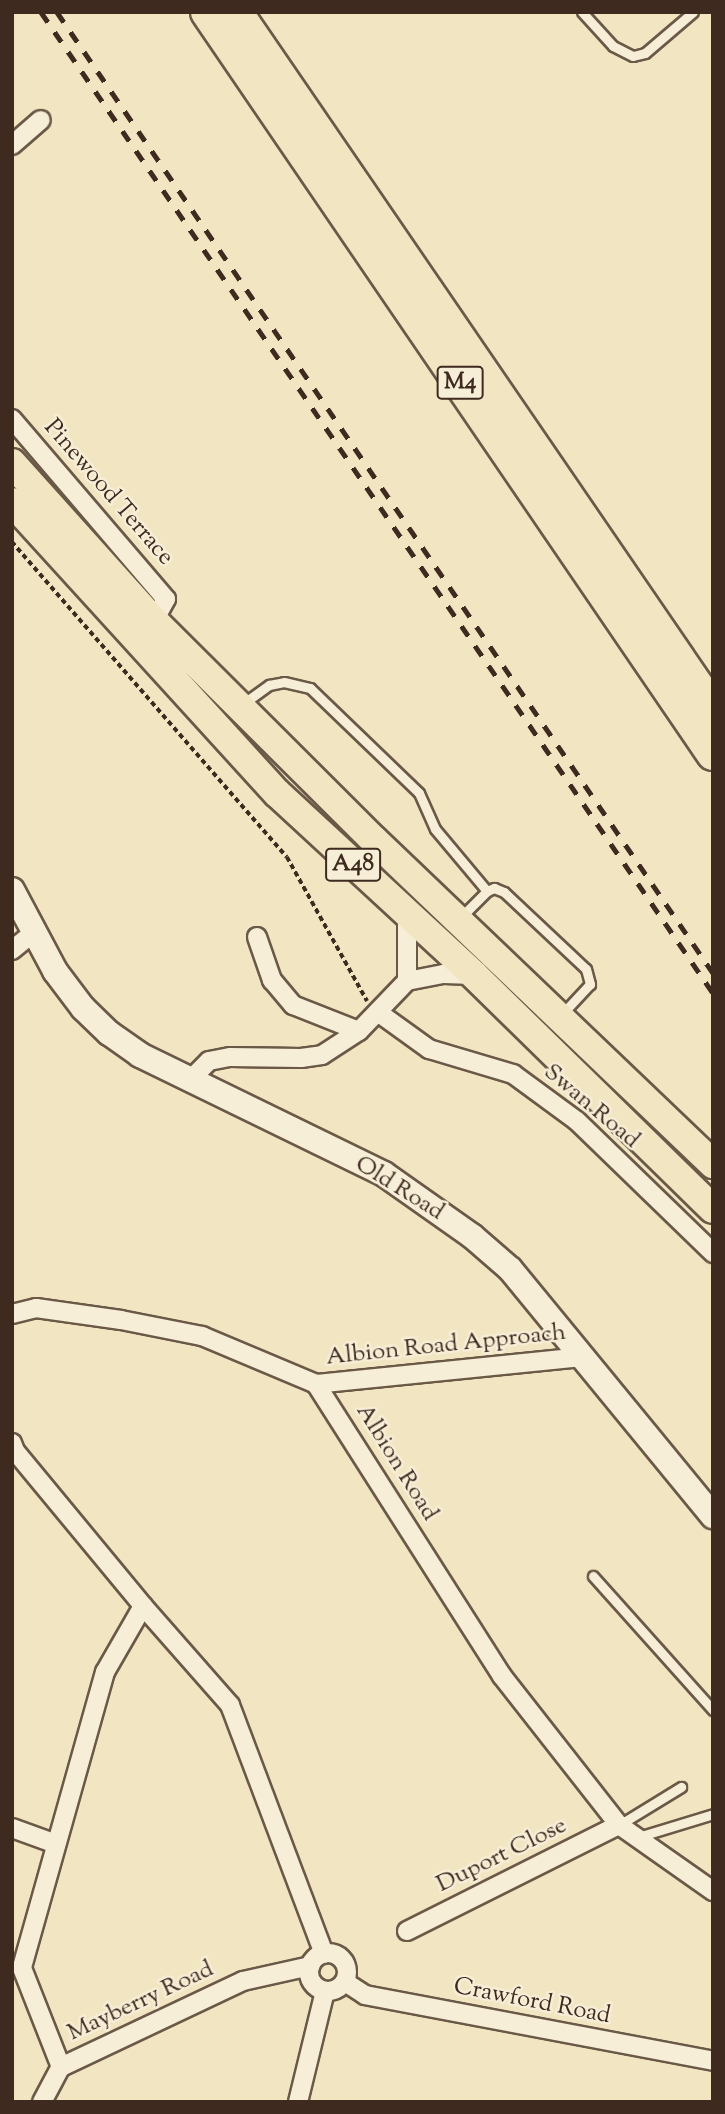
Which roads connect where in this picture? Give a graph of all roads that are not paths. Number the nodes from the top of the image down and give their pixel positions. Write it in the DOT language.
graph roads {
  1 [pos="207,12"];
  2 [pos="236,12"];
  3 [pos="582,12"];
  4 [pos="693,12"];
  5 [pos="41,120"];
  6 [pos="12,145"];
  7 [pos="12,419"];
  8 [pos="12,463"];
  9 [pos="12,502"];
  10 [pos="160,610"];
  11 [pos="240,707"];
  12 [pos="713,709"];
  13 [pos="713,754"];
  14 [pos="12,890"];
  15 [pos="487,891"];
  16 [pos="407,915"];
  17 [pos="458,920"];
  18 [pos="34,932"];
  19 [pos="257,937"];
  20 [pos="12,950"];
  21 [pos="474,975"];
  22 [pos="407,981"];
  23 [pos="379,1013"];
  24 [pos="560,1017"];
  25 [pos="359,1031"];
  26 [pos="190,1080"];
  27 [pos="713,1164"];
  28 [pos="713,1209"];
  29 [pos="713,1253"];
  30 [pos="12,1314"];
  31 [pos="581,1357"];
  32 [pos="316,1384"];
  33 [pos="12,1443"];
  34 [pos="713,1516"];
  35 [pos="593,1576"];
  36 [pos="143,1606"];
  37 [pos="713,1710"];
  38 [pos="681,1787"];
  39 [pos="713,1814"];
  40 [pos="619,1825"];
  41 [pos="12,1828"];
  42 [pos="637,1837"];
  43 [pos="56,1844"];
  44 [pos="713,1891"];
  45 [pos="407,1931"];
  46 [pos="324,1954"];
  47 [pos="310,1966"];
  48 [pos="17,1968"];
  49 [pos="345,1982"];
  50 [pos="325,1991"];
  51 [pos="713,2061"];
  52 [pos="61,2067"];
  53 [pos="42,2102"];
  54 [pos="298,2102"];
  1 -- 13 [label="highway, M4"];
  2 -- 12 [label="highway, M4"];
  3 -- 4 [label="lane"];
  5 -- 6 [label="street"];
  7 -- 10 [label="street, Pinewood Terrace"];
  8 -- 10 [label="main road, A48"];
  9 -- 16 [label="main road, A48"];
  10 -- 11 [label="main road, A48"];
  11 -- 15 [label="lane"];
  11 -- 17 [label="main road, A48"];
  14 -- 18 [label="street, Old Road"];
  15 -- 17 [label="lane"];
  15 -- 24 [label="lane"];
  16 -- 21 [label="main road, A48"];
  16 -- 22 [label="street"];
  17 -- 24 [label="main road, A48"];
  18 -- 20 [label="street"];
  18 -- 26 [label="street, Old Road"];
  19 -- 25 [label="street"];
  21 -- 22 [label="street"];
  21 -- 28 [label="main road, A48"];
  22 -- 23 [label="street"];
  23 -- 25 [label="street"];
  23 -- 29 [label="street, Swan Road"];
  24 -- 27 [label="main road, A48"];
  25 -- 26 [label="street"];
  26 -- 31 [label="street, Old Road"];
  30 -- 32 [label="street"];
  31 -- 32 [label="street, Albion Road Approach"];
  31 -- 34 [label="street, Old Road"];
  32 -- 40 [label="street, Albion Road"];
  33 -- 36 [label="street"];
  35 -- 37 [label="lane"];
  36 -- 43 [label="street, Mayberry Road"];
  36 -- 46 [label="street"];
  38 -- 40 [label="lane"];
  39 -- 42 [label="lane"];
  40 -- 42 [label="street, Albion Road"];
  40 -- 45 [label="street, Duport Close"];
  41 -- 43 [label="street"];
  42 -- 44 [label="street, Albion Road"];
  43 -- 48 [label="street, Mayberry Road"];
  46 -- 47 [label="street"];
  46 -- 49 [label="street"];
  47 -- 50 [label="street"];
  47 -- 52 [label="street, Mayberry Road"];
  48 -- 52 [label="street, Mayberry Road"];
  49 -- 50 [label="street"];
  49 -- 51 [label="street, Crawford Road"];
  50 -- 54 [label="street"];
  52 -- 53 [label="street"];
}
